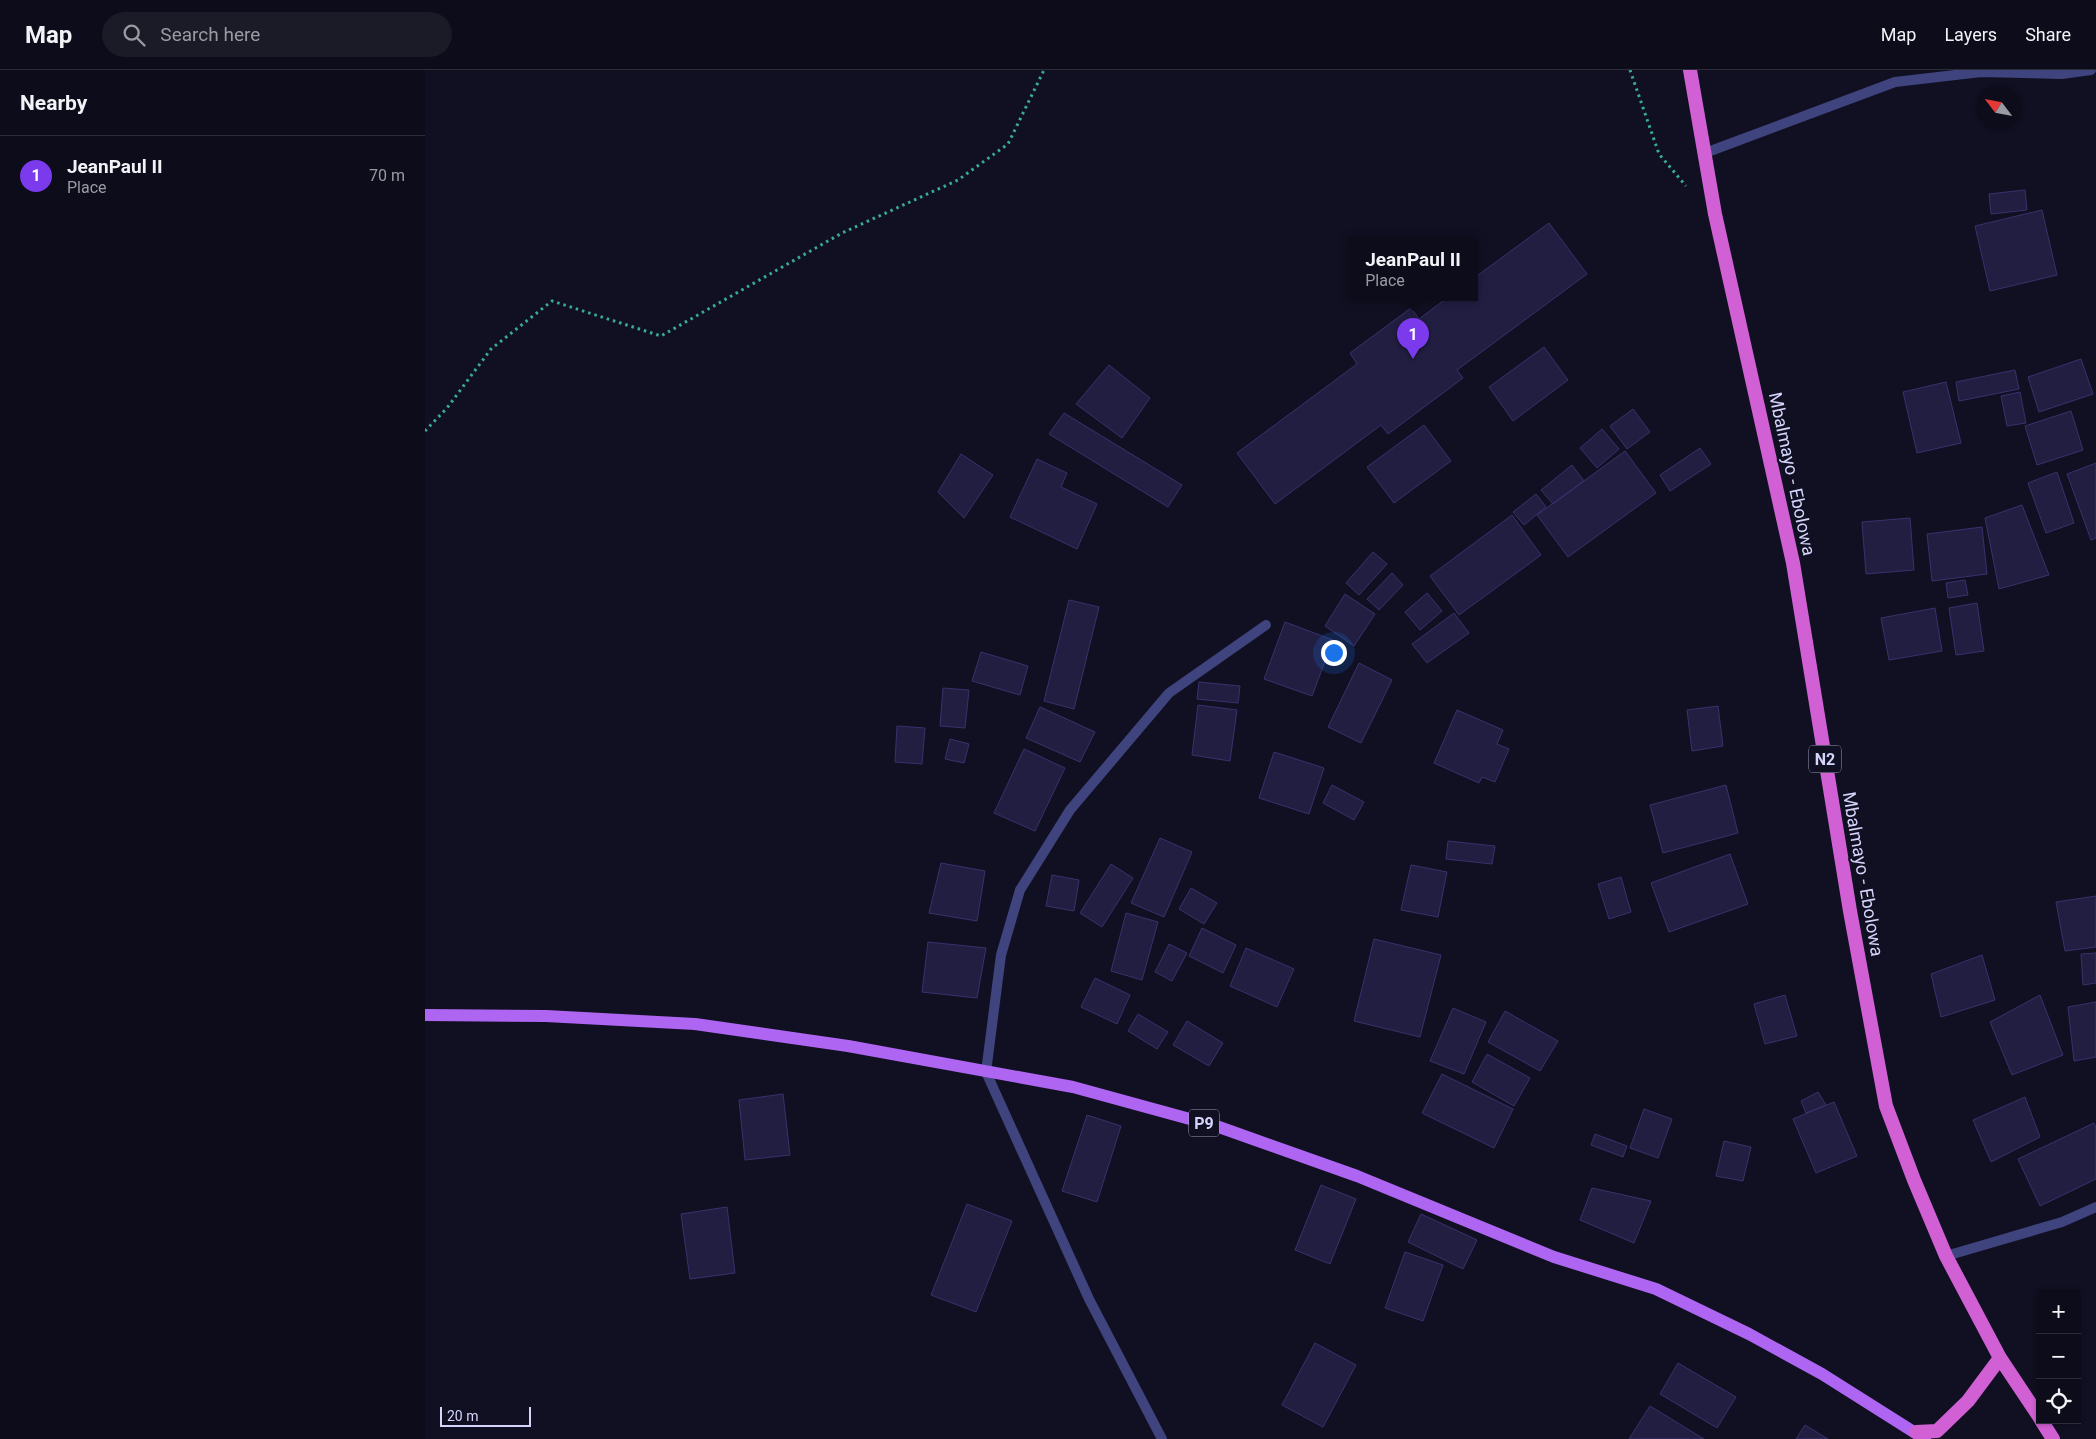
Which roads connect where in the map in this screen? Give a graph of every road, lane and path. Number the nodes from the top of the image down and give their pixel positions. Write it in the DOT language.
graph roads {
  1 [pos="1043,70"];
  2 [pos="1631,70"];
  3 [pos="1690,70"];
  4 [pos="2091,70"];
  5 [pos="1705,153"];
  6 [pos="1715,214"];
  7 [pos="425,431"];
  8 [pos="1266,625"];
  9 [pos="425,1015"];
  10 [pos="986,1072"];
  11 [pos="2096,1206"];
  12 [pos="1946,1256"];
  13 [pos="2000,1358"];
  14 [pos="2036,1413"];
  15 [pos="2043,1424"];
  16 [pos="1920,1436"];
  17 [pos="1162,1439"];
  18 [pos="2053,1439"];
  1 -- 7 [label="path"];
  2 -- 6 [label="path"];
  3 -- 5 [label="highway, Mbalmayo - Ebolowa / N2"];
  4 -- 5 [label="street"];
  5 -- 6 [label="highway, Mbalmayo - Ebolowa / N2"];
  6 -- 12 [label="highway, Mbalmayo - Ebolowa / N2"];
  8 -- 10 [label="street"];
  9 -- 10 [label="main road, P9"];
  10 -- 16 [label="main road, P9"];
  10 -- 17 [label="street"];
  11 -- 12 [label="street"];
  12 -- 13 [label="highway, Mbalmayo - Ebolowa / N2"];
  13 -- 14 [label="highway, Mbalmayo - Ebolowa / N2"];
  13 -- 16 [label="highway"];
  15 -- 18 [label="highway, Mbalmayo - Ebolowa / N2"];
}
